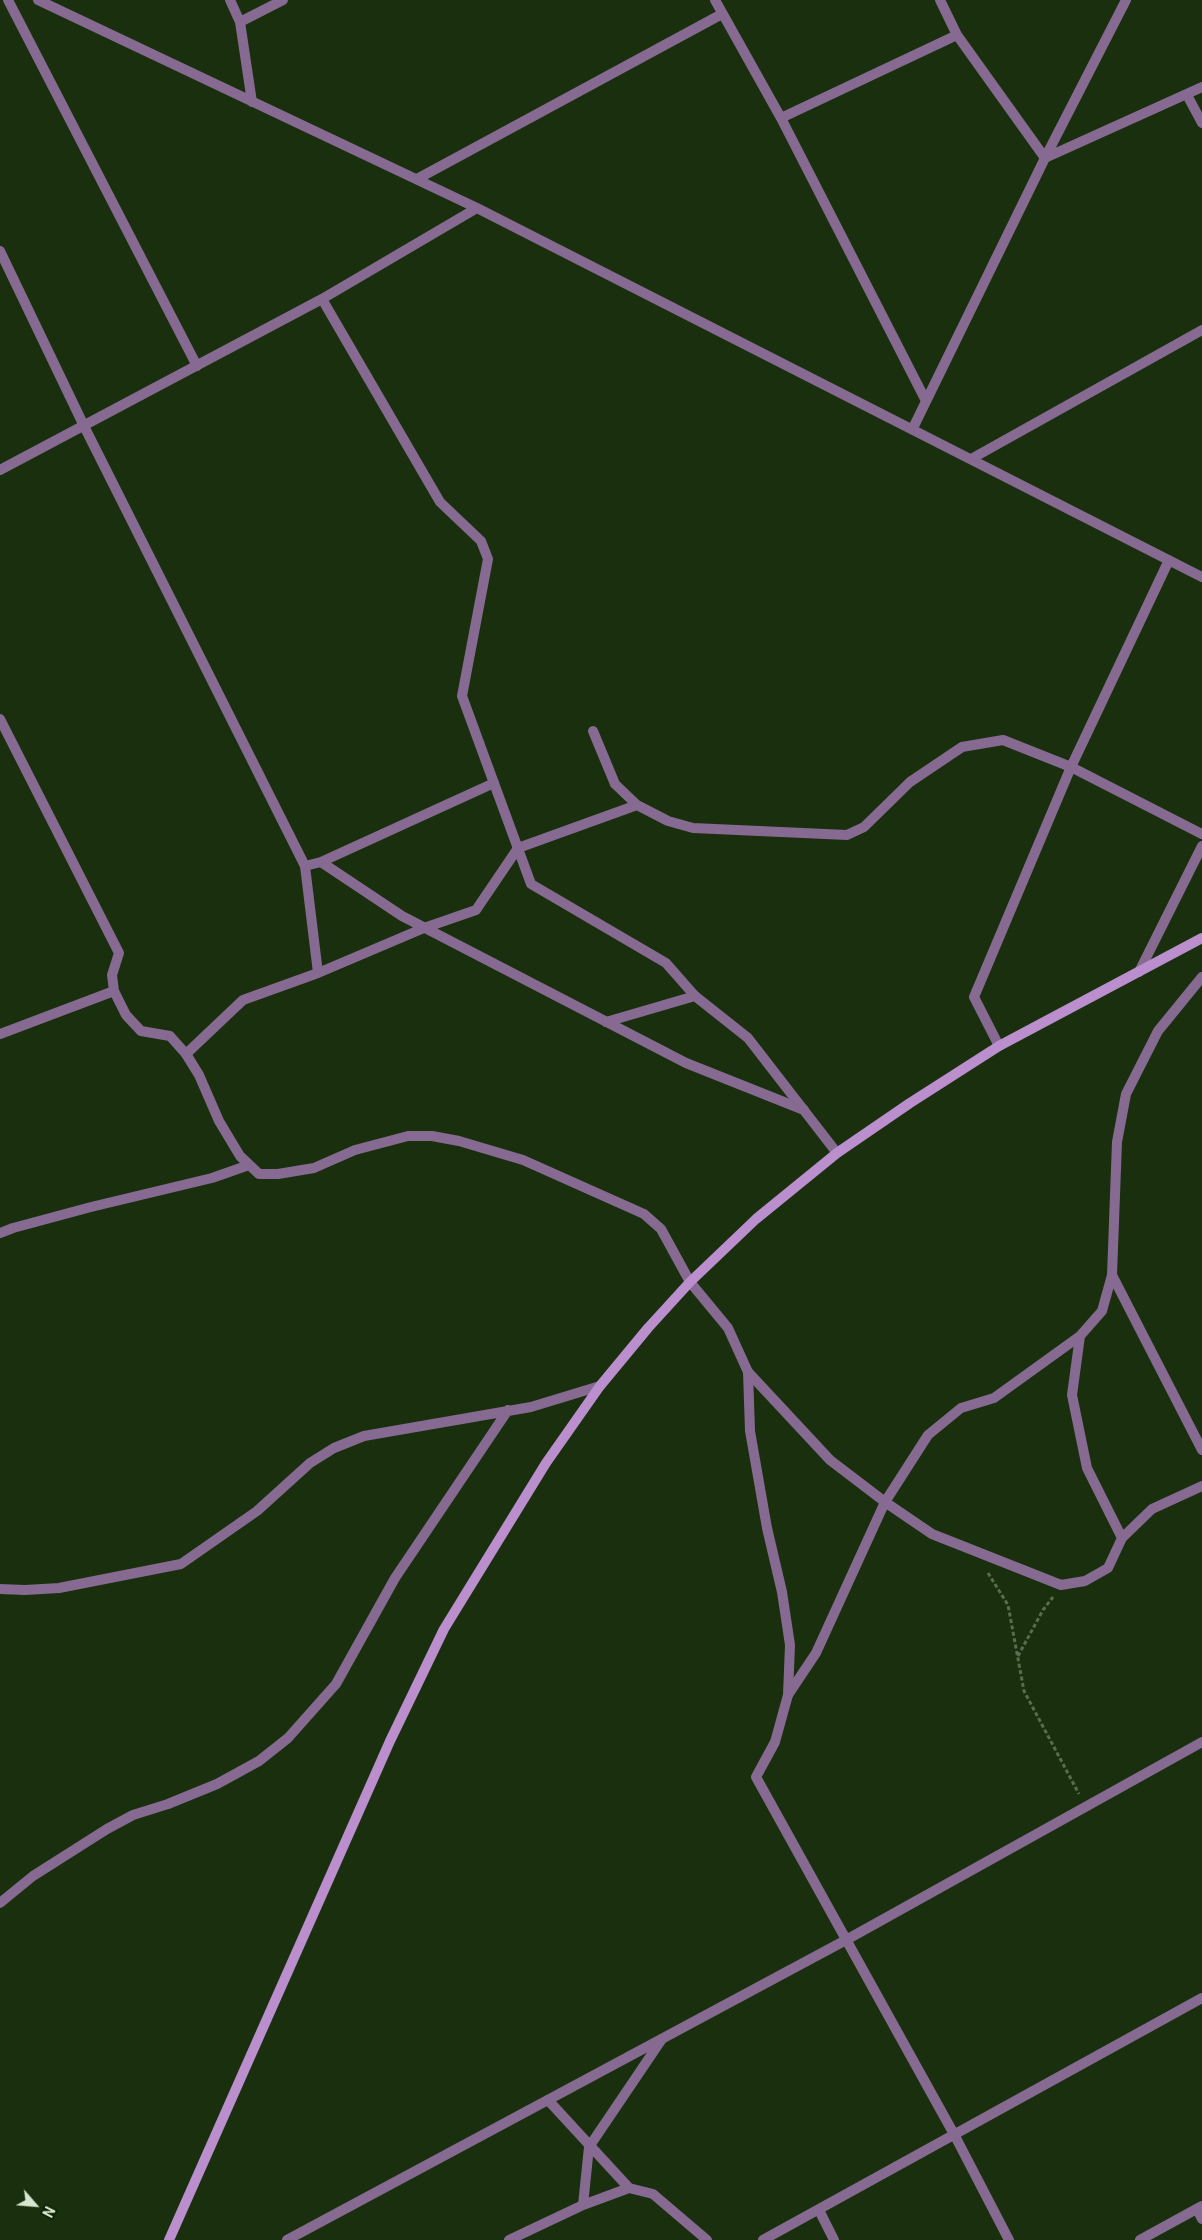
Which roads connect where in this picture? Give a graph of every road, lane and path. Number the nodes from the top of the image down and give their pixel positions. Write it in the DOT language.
graph roads {
  1 [pos="8,0"];
  2 [pos="38,0"];
  3 [pos="230,0"];
  4 [pos="283,0"];
  5 [pos="716,0"];
  6 [pos="940,0"];
  7 [pos="1126,0"];
  8 [pos="722,14"];
  9 [pos="240,22"];
  10 [pos="957,35"];
  11 [pos="1202,87"];
  12 [pos="1187,95"];
  13 [pos="252,102"];
  14 [pos="780,118"];
  15 [pos="1202,124"];
  16 [pos="1045,158"];
  17 [pos="416,179"];
  18 [pos="477,208"];
  19 [pos="0,251"];
  20 [pos="322,299"];
  21 [pos="1202,330"];
  22 [pos="197,366"];
  23 [pos="926,401"];
  24 [pos="84,426"];
  25 [pos="913,428"];
  26 [pos="972,459"];
  27 [pos="0,470"];
  28 [pos="1169,560"];
  29 [pos="1202,577"];
  30 [pos="0,720"];
  31 [pos="593,731"];
  32 [pos="1071,767"];
  33 [pos="494,783"];
  34 [pos="637,804"];
  35 [pos="1202,834"];
  36 [pos="1202,846"];
  37 [pos="518,848"];
  38 [pos="321,862"];
  39 [pos="305,866"];
  40 [pos="424,928"];
  41 [pos="1202,938"];
  42 [pos="1138,972"];
  43 [pos="318,973"];
  44 [pos="1202,977"];
  45 [pos="114,992"];
  46 [pos="695,996"];
  47 [pos="606,1022"];
  48 [pos="0,1034"];
  49 [pos="999,1046"];
  50 [pos="186,1054"];
  51 [pos="804,1110"];
  52 [pos="837,1153"];
  53 [pos="249,1165"];
  54 [pos="0,1233"];
  55 [pos="1112,1275"];
  56 [pos="690,1282"];
  57 [pos="1080,1336"];
  58 [pos="748,1372"];
  59 [pos="600,1386"];
  60 [pos="508,1410"];
  61 [pos="1202,1450"];
  62 [pos="1202,1486"];
  63 [pos="885,1502"];
  64 [pos="1122,1538"];
  65 [pos="975,1551"];
  66 [pos="1061,1585"];
  67 [pos="0,1589"];
  68 [pos="1018,1656"];
  69 [pos="788,1695"];
  70 [pos="1202,1742"];
  71 [pos="1086,1806"];
  72 [pos="0,1903"];
  73 [pos="846,1940"];
  74 [pos="1202,1998"];
  75 [pos="662,2039"];
  76 [pos="548,2100"];
  77 [pos="954,2136"];
  78 [pos="589,2147"];
  79 [pos="629,2188"];
  80 [pos="583,2204"];
  81 [pos="1199,2208"];
  82 [pos="819,2210"];
  83 [pos="1202,2219"];
  84 [pos="169,2240"];
  85 [pos="287,2240"];
  86 [pos="509,2240"];
  87 [pos="707,2240"];
  88 [pos="763,2240"];
  89 [pos="834,2240"];
  90 [pos="1009,2240"];
  91 [pos="1140,2240"];
  1 -- 22 [label="street"];
  2 -- 13 [label="street"];
  3 -- 9 [label="street"];
  4 -- 9 [label="street"];
  5 -- 8 [label="street"];
  6 -- 10 [label="street"];
  7 -- 16 [label="street"];
  8 -- 14 [label="street"];
  8 -- 17 [label="street"];
  9 -- 13 [label="street"];
  10 -- 14 [label="street"];
  10 -- 16 [label="street"];
  11 -- 12 [label="street"];
  12 -- 15 [label="street"];
  12 -- 16 [label="street"];
  13 -- 17 [label="street"];
  14 -- 23 [label="street"];
  16 -- 23 [label="street"];
  17 -- 18 [label="street"];
  18 -- 20 [label="street"];
  18 -- 25 [label="street"];
  19 -- 24 [label="street"];
  20 -- 22 [label="street"];
  20 -- 33 [label="street"];
  21 -- 26 [label="street"];
  22 -- 24 [label="street"];
  23 -- 25 [label="street"];
  24 -- 27 [label="street"];
  24 -- 39 [label="street"];
  25 -- 26 [label="street"];
  26 -- 28 [label="street"];
  28 -- 29 [label="street"];
  28 -- 32 [label="street"];
  30 -- 45 [label="street"];
  31 -- 34 [label="street"];
  32 -- 34 [label="street"];
  32 -- 35 [label="street"];
  32 -- 49 [label="street"];
  33 -- 37 [label="street"];
  33 -- 38 [label="street"];
  34 -- 37 [label="street"];
  36 -- 42 [label="street"];
  37 -- 40 [label="street"];
  37 -- 46 [label="street"];
  38 -- 39 [label="street"];
  38 -- 40 [label="street"];
  39 -- 43 [label="street"];
  40 -- 43 [label="street"];
  40 -- 47 [label="street"];
  41 -- 42 [label="street"];
  42 -- 49 [label="street"];
  43 -- 50 [label="street"];
  44 -- 55 [label="street"];
  45 -- 48 [label="street"];
  45 -- 50 [label="street"];
  46 -- 47 [label="street"];
  46 -- 51 [label="street"];
  47 -- 51 [label="street"];
  49 -- 52 [label="street"];
  50 -- 53 [label="street"];
  51 -- 52 [label="street"];
  52 -- 56 [label="street"];
  53 -- 54 [label="street"];
  53 -- 56 [label="street"];
  55 -- 57 [label="street"];
  55 -- 61 [label="street"];
  56 -- 58 [label="street"];
  56 -- 59 [label="street"];
  57 -- 63 [label="street"];
  57 -- 64 [label="street"];
  58 -- 63 [label="street"];
  58 -- 69 [label="street"];
  59 -- 60 [label="street"];
  59 -- 84 [label="street"];
  60 -- 67 [label="street"];
  60 -- 72 [label="street"];
  62 -- 64 [label="street"];
  63 -- 65 [label="street"];
  63 -- 69 [label="street"];
  64 -- 66 [label="street"];
  65 -- 66 [label="street"];
  65 -- 68 [label="path"];
  66 -- 68 [label="path"];
  68 -- 71 [label="path"];
  69 -- 73 [label="street"];
  70 -- 71 [label="street"];
  71 -- 73 [label="street"];
  73 -- 75 [label="street"];
  73 -- 77 [label="street"];
  74 -- 77 [label="street"];
  75 -- 76 [label="street"];
  75 -- 78 [label="street"];
  76 -- 78 [label="street"];
  76 -- 85 [label="street"];
  77 -- 82 [label="street"];
  77 -- 90 [label="street"];
  78 -- 79 [label="street"];
  78 -- 80 [label="street"];
  79 -- 80 [label="street"];
  79 -- 87 [label="street"];
  80 -- 86 [label="street"];
  81 -- 83 [label="street"];
  81 -- 91 [label="street"];
  82 -- 88 [label="street"];
  82 -- 89 [label="street"];
}
